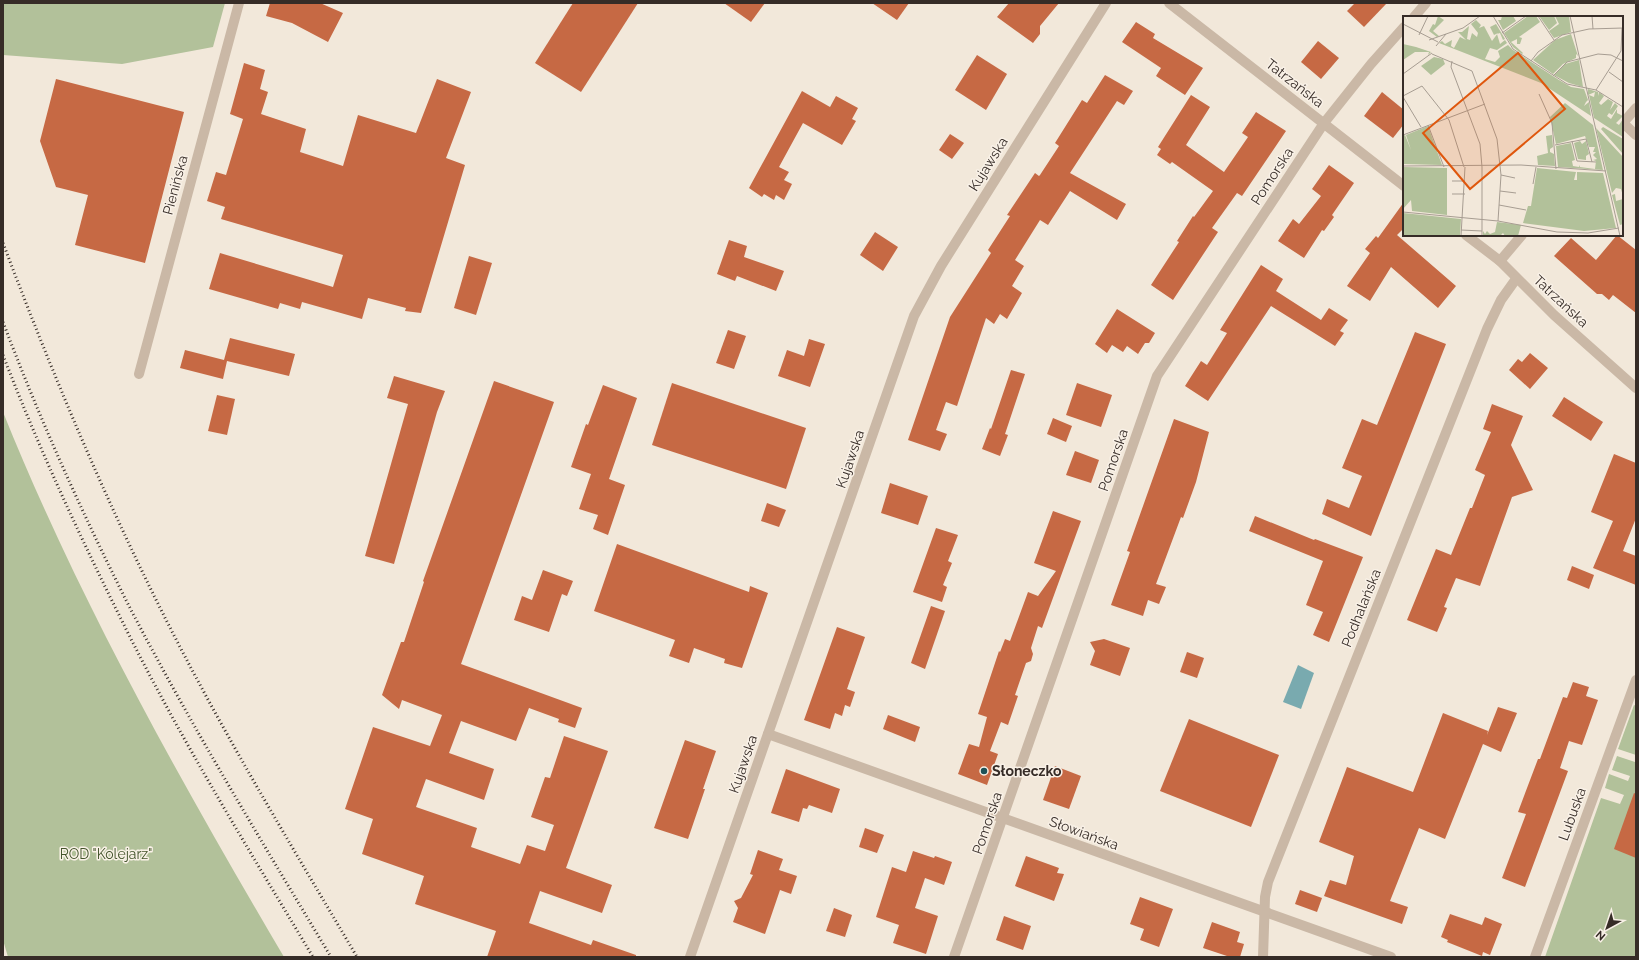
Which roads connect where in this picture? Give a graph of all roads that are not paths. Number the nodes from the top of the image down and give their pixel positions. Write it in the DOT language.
graph roads {
  1 [pos="239,3"];
  2 [pos="1106,3"];
  3 [pos="1169,3"];
  4 [pos="1426,3"];
  5 [pos="1415,16"];
  6 [pos="1403,29"];
  7 [pos="1636,108"];
  8 [pos="1623,122"];
  9 [pos="1324,123"];
  10 [pos="1623,124"];
  11 [pos="1636,135"];
  12 [pos="1403,185"];
  13 [pos="1467,236"];
  14 [pos="1521,236"];
  15 [pos="1500,261"];
  16 [pos="1516,279"];
  17 [pos="139,374"];
  18 [pos="1636,388"];
  19 [pos="1636,680"];
  20 [pos="768,734"];
  21 [pos="1003,819"];
  22 [pos="1265,913"];
  23 [pos="690,957"];
  24 [pos="954,957"];
  25 [pos="1263,957"];
  26 [pos="1391,957"];
  27 [pos="1535,957"];
  1 -- 17 [label="street, Pienińska"];
  2 -- 20 [label="street, Kujawska"];
  3 -- 9 [label="street, Tatrzańska"];
  4 -- 5 [label="street"];
  6 -- 9 [label="street, Pomorska"];
  7 -- 8 [label="street"];
  9 -- 12 [label="street, Tatrzańska"];
  9 -- 21 [label="street, Pomorska"];
  10 -- 11 [label="street"];
  13 -- 15 [label="street, Tatrzańska"];
  14 -- 15 [label="street"];
  15 -- 16 [label="street, Tatrzańska"];
  16 -- 18 [label="street, Tatrzańska"];
  16 -- 22 [label="street, Podhalańska"];
  19 -- 27 [label="street, Lubuska"];
  20 -- 21 [label="street, Słowiańska"];
  20 -- 23 [label="street, Kujawska"];
  21 -- 22 [label="street, Słowiańska"];
  21 -- 24 [label="street, Pomorska"];
  22 -- 25 [label="street, Podhalańska"];
  22 -- 26 [label="street, Słowiańska"];
}
